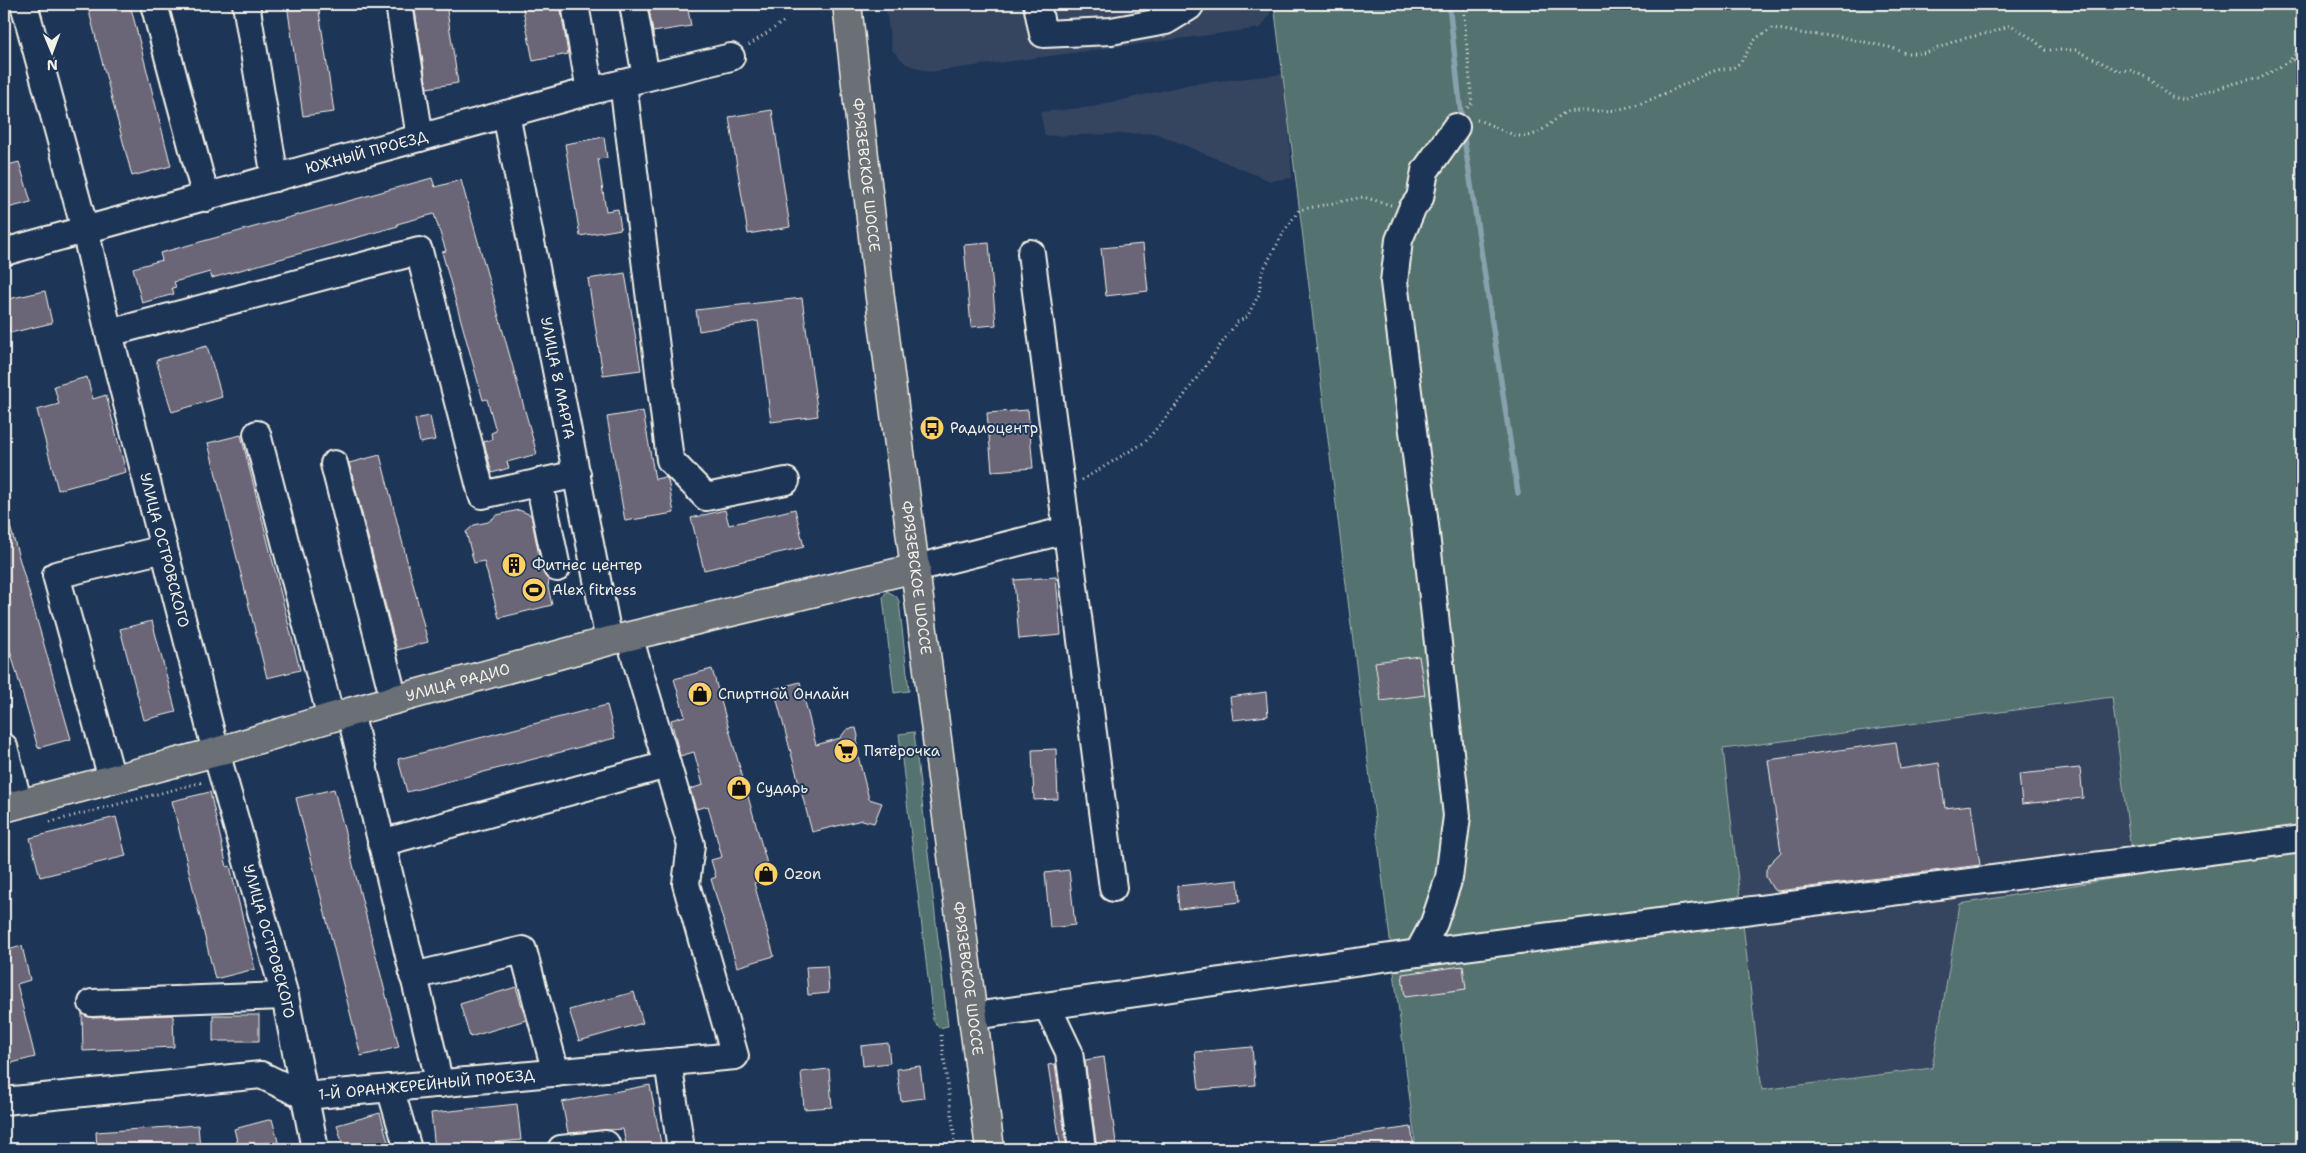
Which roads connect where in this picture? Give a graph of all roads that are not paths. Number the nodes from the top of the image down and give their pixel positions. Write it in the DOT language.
graph roads {
  1 [pos="24,4"];
  2 [pos="154,4"];
  3 [pos="246,4"];
  4 [pos="399,4"];
  5 [pos="575,4"];
  6 [pos="633,4"];
  7 [pos="847,4"];
  8 [pos="1037,4"];
  9 [pos="1191,4"];
  10 [pos="731,57"];
  11 [pos="635,80"];
  12 [pos="590,91"];
  13 [pos="506,114"];
  14 [pos="1456,127"];
  15 [pos="420,138"];
  16 [pos="275,178"];
  17 [pos="206,198"];
  18 [pos="84,230"];
  19 [pos="4,252"];
  20 [pos="1031,253"];
  21 [pos="109,333"];
  22 [pos="257,434"];
  23 [pos="334,464"];
  24 [pos="577,474"];
  25 [pos="786,481"];
  26 [pos="539,482"];
  27 [pos="1067,530"];
  28 [pos="164,549"];
  29 [pos="557,568"];
  30 [pos="916,568"];
  31 [pos="619,638"];
  32 [pos="394,700"];
  33 [pos="340,715"];
  34 [pos="4,747"];
  35 [pos="220,764"];
  36 [pos="667,765"];
  37 [pos="112,779"];
  38 [pos="12,814"];
  39 [pos="2302,840"];
  40 [pos="381,843"];
  41 [pos="1113,888"];
  42 [pos="1418,953"];
  43 [pos="413,976"];
  44 [pos="285,996"];
  45 [pos="92,1003"];
  46 [pos="1047,1006"];
  47 [pos="974,1016"];
  48 [pos="735,1056"];
  49 [pos="668,1062"];
  50 [pos="556,1073"];
  51 [pos="440,1084"];
  52 [pos="390,1088"];
  53 [pos="305,1096"];
  54 [pos="4,1102"];
  55 [pos="315,1149"];
  56 [pos="408,1149"];
  57 [pos="561,1149"];
  58 [pos="607,1149"];
  59 [pos="681,1149"];
  60 [pos="990,1149"];
  61 [pos="1082,1149"];
  1 -- 18 [label="street, УЛИЦА ОСТРОВСКОГО"];
  2 -- 17 [label="street"];
  3 -- 16 [label="street"];
  4 -- 15 [label="street"];
  5 -- 12 [label="street"];
  6 -- 11 [label="street"];
  7 -- 30 [label="main road, ФРЯЗЕВСКОЕ ШОССЕ"];
  8 -- 9 [label="street"];
  10 -- 11 [label="street, ЮЖНЫЙ ПРОЕЗД"];
  11 -- 12 [label="street, ЮЖНЫЙ ПРОЕЗД"];
  11 -- 25 [label="street"];
  12 -- 13 [label="street, ЮЖНЫЙ ПРОЕЗД"];
  13 -- 15 [label="street, ЮЖНЫЙ ПРОЕЗД"];
  13 -- 24 [label="street, УЛИЦА 8 МАРТА"];
  14 -- 42 [label="street"];
  15 -- 16 [label="street, ЮЖНЫЙ ПРОЕЗД"];
  16 -- 17 [label="street, ЮЖНЫЙ ПРОЕЗД"];
  17 -- 18 [label="street, ЮЖНЫЙ ПРОЕЗД"];
  18 -- 19 [label="street, ЮЖНЫЙ ПРОЕЗД"];
  18 -- 21 [label="street, УЛИЦА ОСТРОВСКОГО"];
  20 -- 27 [label="street"];
  21 -- 26 [label="street"];
  21 -- 28 [label="street, УЛИЦА ОСТРОВСКОГО"];
  22 -- 33 [label="street"];
  23 -- 32 [label="street"];
  24 -- 26 [label="street"];
  24 -- 31 [label="street, УЛИЦА 8 МАРТА"];
  26 -- 29 [label="street"];
  27 -- 30 [label="street"];
  27 -- 41 [label="street"];
  28 -- 35 [label="street, УЛИЦА ОСТРОВСКОГО"];
  28 -- 37 [label="street"];
  30 -- 31 [label="main road, УЛИЦА РАДИО"];
  30 -- 47 [label="main road, ФРЯЗЕВСКОЕ ШОССЕ"];
  31 -- 32 [label="main road, УЛИЦА РАДИО"];
  31 -- 36 [label="street, УЛИЦА 8 МАРТА"];
  32 -- 33 [label="main road, УЛИЦА РАДИО"];
  33 -- 35 [label="main road, УЛИЦА РАДИО"];
  33 -- 40 [label="street"];
  34 -- 38 [label="street"];
  35 -- 37 [label="main road, УЛИЦА РАДИО"];
  35 -- 44 [label="street, УЛИЦА ОСТРОВСКОГО"];
  36 -- 40 [label="street"];
  36 -- 48 [label="street, УЛИЦА 8 МАРТА"];
  37 -- 38 [label="main road, УЛИЦА РАДИО"];
  39 -- 42 [label="street"];
  40 -- 43 [label="street"];
  42 -- 46 [label="street"];
  43 -- 50 [label="street"];
  43 -- 51 [label="street"];
  44 -- 45 [label="street"];
  44 -- 53 [label="street, УЛИЦА ОСТРОВСКОГО"];
  46 -- 47 [label="street"];
  46 -- 61 [label="street"];
  47 -- 60 [label="main road, ФРЯЗЕВСКОЕ ШОССЕ"];
  48 -- 49 [label="street, 1-Й ОРАНЖЕРЕЙНЫЙ ПРОЕЗД"];
  49 -- 50 [label="street, 1-Й ОРАНЖЕРЕЙНЫЙ ПРОЕЗД"];
  49 -- 59 [label="street"];
  50 -- 51 [label="street, 1-Й ОРАНЖЕРЕЙНЫЙ ПРОЕЗД"];
  51 -- 52 [label="street, 1-Й ОРАНЖЕРЕЙНЫЙ ПРОЕЗД"];
  52 -- 53 [label="street, 1-Й ОРАНЖЕРЕЙНЫЙ ПРОЕЗД"];
  52 -- 56 [label="street"];
  53 -- 54 [label="street, 1-Й ОРАНЖЕРЕЙНЫЙ ПРОЕЗД"];
  53 -- 55 [label="street, УЛИЦА ОСТРОВСКОГО"];
  57 -- 58 [label="street"];
}
